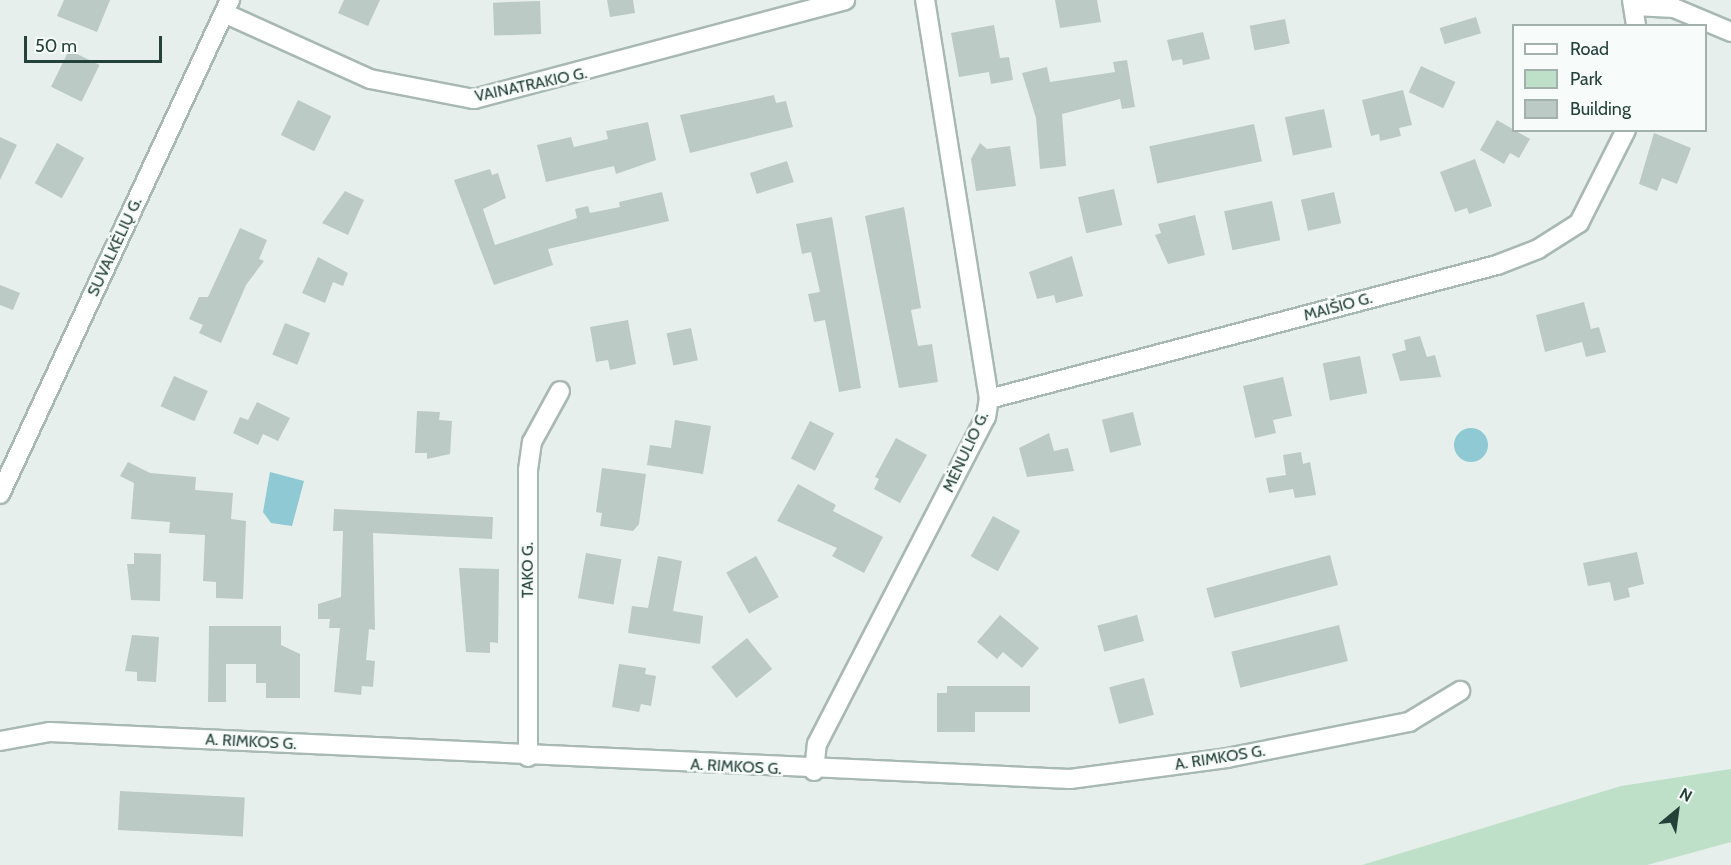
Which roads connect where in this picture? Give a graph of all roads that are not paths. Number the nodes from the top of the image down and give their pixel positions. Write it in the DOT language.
graph roads {
  1 [pos="845,0"];
  2 [pos="925,0"];
  3 [pos="1633,3"];
  4 [pos="227,7"];
  5 [pos="1636,24"];
  6 [pos="1731,32"];
  7 [pos="1625,132"];
  8 [pos="560,391"];
  9 [pos="988,399"];
  10 [pos="0,494"];
  11 [pos="1460,691"];
  12 [pos="0,741"];
  13 [pos="528,757"];
  14 [pos="814,771"];
  1 -- 4 [label="street, VAINATRAKIO G."];
  2 -- 9 [label="street, MĖNULIO G."];
  3 -- 5 [label="street"];
  3 -- 6 [label="street"];
  4 -- 10 [label="street, SUVALKĖLIŲ G."];
  7 -- 9 [label="street, MAIŠIO G."];
  8 -- 13 [label="street, TAKO G."];
  9 -- 14 [label="street, MĖNULIO G."];
  11 -- 14 [label="street, A. RIMKOS G."];
  12 -- 13 [label="street, A. RIMKOS G."];
  13 -- 14 [label="street, A. RIMKOS G."];
}
